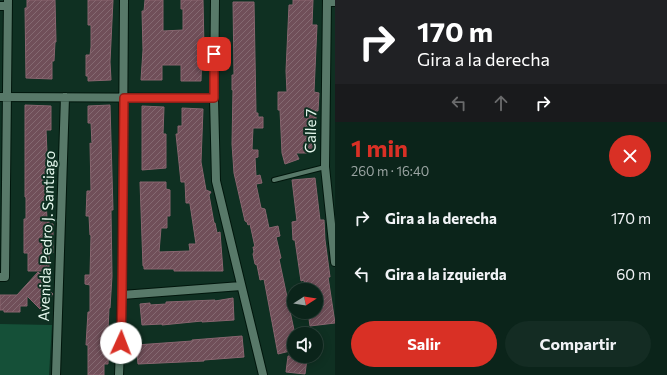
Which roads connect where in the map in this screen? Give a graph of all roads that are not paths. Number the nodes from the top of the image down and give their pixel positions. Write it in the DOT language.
graph roads {
  1 [pos="124,0"];
  2 [pos="215,0"];
  3 [pos="330,2"];
  4 [pos="5,4"];
  5 [pos="326,92"];
  6 [pos="335,92"];
  7 [pos="3,97"];
  8 [pos="66,97"];
  9 [pos="124,98"];
  10 [pos="214,98"];
  11 [pos="325,167"];
  12 [pos="274,180"];
  13 [pos="3,188"];
  14 [pos="335,262"];
  15 [pos="0,277"];
  16 [pos="241,286"];
  17 [pos="122,295"];
  18 [pos="56,375"];
  19 [pos="120,375"];
  20 [pos="263,375"];
  1 -- 9 [label="street"];
  2 -- 10 [label="street"];
  3 -- 5 [label="street, Calle 7"];
  4 -- 7 [label="street"];
  5 -- 6 [label="street"];
  5 -- 11 [label="street, Calle 7"];
  7 -- 8 [label="street"];
  7 -- 13 [label="street"];
  8 -- 9 [label="street"];
  8 -- 18 [label="street, Avenida Pedro J. Santiago"];
  9 -- 10 [label="street"];
  9 -- 17 [label="street"];
  10 -- 16 [label="street"];
  11 -- 12 [label="lane"];
  11 -- 14 [label="street, Calle 7"];
  13 -- 15 [label="street"];
  16 -- 17 [label="street"];
  16 -- 20 [label="street"];
  17 -- 19 [label="street"];
}
